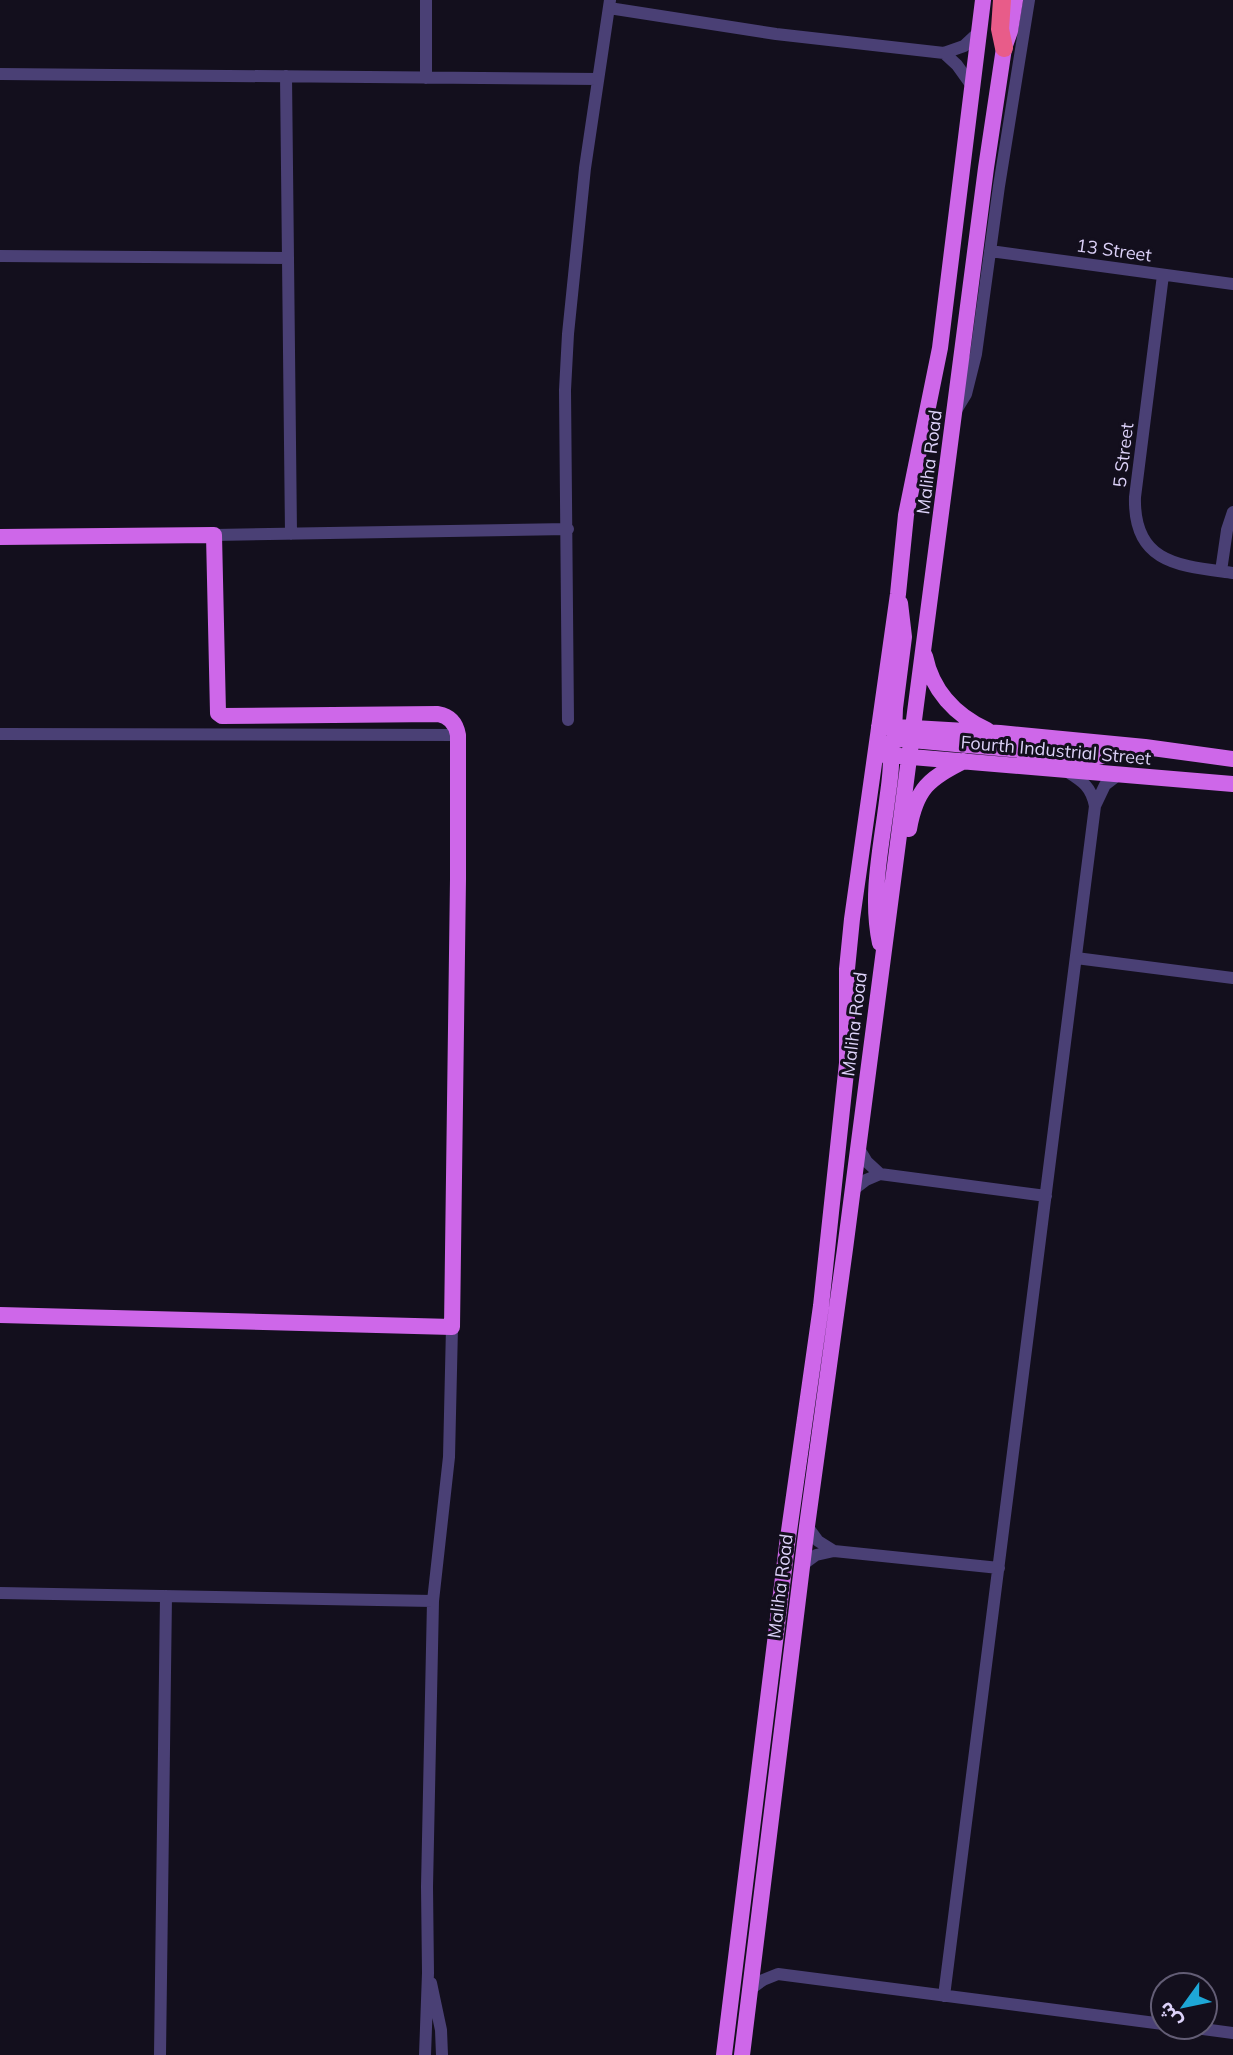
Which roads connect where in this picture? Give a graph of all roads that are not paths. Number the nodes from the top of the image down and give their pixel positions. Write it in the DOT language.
graph roads {
  1 [pos="426,0"];
  2 [pos="983,0"];
  3 [pos="1002,0"];
  4 [pos="1015,0"];
  5 [pos="1029,0"];
  6 [pos="609,4"];
  7 [pos="979,32"];
  8 [pos="1004,48"];
  9 [pos="944,53"];
  10 [pos="0,74"];
  11 [pos="286,76"];
  12 [pos="426,78"];
  13 [pos="598,79"];
  14 [pos="972,86"];
  15 [pos="990,251"];
  16 [pos="0,257"];
  17 [pos="288,258"];
  18 [pos="1163,275"];
  19 [pos="1233,284"];
  20 [pos="955,412"];
  21 [pos="1233,512"];
  22 [pos="568,529"];
  23 [pos="214,534"];
  24 [pos="291,534"];
  25 [pos="0,537"];
  26 [pos="1227,572"];
  27 [pos="923,649"];
  28 [pos="568,720"];
  29 [pos="992,733"];
  30 [pos="0,734"];
  31 [pos="458,735"];
  32 [pos="893,740"];
  33 [pos="1145,747"];
  34 [pos="1233,759"];
  35 [pos="965,761"];
  36 [pos="1065,771"];
  37 [pos="1118,775"];
  38 [pos="1233,784"];
  39 [pos="1095,806"];
  40 [pos="895,863"];
  41 [pos="882,957"];
  42 [pos="1076,958"];
  43 [pos="1233,978"];
  44 [pos="858,1147"];
  45 [pos="880,1174"];
  46 [pos="853,1190"];
  47 [pos="1046,1196"];
  48 [pos="0,1315"];
  49 [pos="452,1326"];
  50 [pos="807,1525"];
  51 [pos="834,1551"];
  52 [pos="802,1566"];
  53 [pos="999,1567"];
  54 [pos="0,1592"];
  55 [pos="166,1596"];
  56 [pos="433,1601"];
  57 [pos="751,1836"];
  58 [pos="767,1852"];
  59 [pos="754,1951"];
  60 [pos="428,1973"];
  61 [pos="778,1974"];
  62 [pos="749,1990"];
  63 [pos="944,1996"];
  64 [pos="1149,2022"];
  65 [pos="724,2052"];
  66 [pos="160,2055"];
  67 [pos="425,2055"];
  68 [pos="442,2055"];
  69 [pos="742,2055"];
  1 -- 12 [label="street"];
  2 -- 7 [label="main road, Maliha Road"];
  3 -- 8 [label="highway"];
  4 -- 8 [label="main road, Maliha Road"];
  5 -- 15 [label="street"];
  6 -- 9 [label="street"];
  6 -- 13 [label="street"];
  7 -- 9 [label="street"];
  7 -- 14 [label="main road, Maliha Road"];
  8 -- 20 [label="main road, Maliha Road"];
  9 -- 14 [label="street"];
  10 -- 11 [label="street"];
  11 -- 12 [label="street"];
  11 -- 17 [label="street"];
  12 -- 13 [label="street"];
  13 -- 22 [label="street"];
  14 -- 32 [label="main road, Maliha Road"];
  15 -- 18 [label="street, 13 Street"];
  15 -- 20 [label="street"];
  16 -- 17 [label="street"];
  17 -- 24 [label="street"];
  18 -- 19 [label="street, 13 Street"];
  18 -- 26 [label="street, 5 Street"];
  20 -- 27 [label="main road, Maliha Road"];
  21 -- 26 [label="street"];
  22 -- 24 [label="street"];
  22 -- 28 [label="street"];
  23 -- 24 [label="street"];
  23 -- 25 [label="main road"];
  23 -- 31 [label="main road"];
  27 -- 29 [label="main road"];
  27 -- 32 [label="main road, Maliha Road"];
  29 -- 32 [label="main road, Fourth Industrial Street"];
  29 -- 33 [label="main road, Fourth Industrial Street"];
  30 -- 31 [label="street"];
  31 -- 49 [label="main road"];
  32 -- 33 [label="main road"];
  32 -- 35 [label="main road, Fourth Industrial Street"];
  32 -- 40 [label="main road, Maliha Road"];
  32 -- 41 [label="main road"];
  32 -- 57 [label="main road, Maliha Road"];
  33 -- 34 [label="main road, Fourth Industrial Street"];
  35 -- 36 [label="main road, Fourth Industrial Street"];
  35 -- 40 [label="main road"];
  36 -- 37 [label="main road, Fourth Industrial Street"];
  36 -- 39 [label="street"];
  37 -- 38 [label="main road, Fourth Industrial Street"];
  37 -- 39 [label="street"];
  39 -- 42 [label="street"];
  40 -- 41 [label="main road, Maliha Road"];
  41 -- 44 [label="main road, Maliha Road"];
  42 -- 43 [label="street"];
  42 -- 47 [label="street"];
  44 -- 45 [label="street"];
  44 -- 46 [label="main road, Maliha Road"];
  45 -- 46 [label="street"];
  45 -- 47 [label="street"];
  46 -- 50 [label="main road, Maliha Road"];
  47 -- 53 [label="street"];
  48 -- 49 [label="main road"];
  49 -- 56 [label="street"];
  50 -- 51 [label="street"];
  50 -- 52 [label="main road, Maliha Road"];
  51 -- 52 [label="street"];
  51 -- 53 [label="street"];
  52 -- 58 [label="main road, Maliha Road"];
  53 -- 63 [label="street"];
  54 -- 55 [label="street"];
  55 -- 56 [label="street"];
  55 -- 66 [label="street"];
  56 -- 60 [label="street"];
  57 -- 58 [label="main road"];
  57 -- 65 [label="main road, Maliha Road"];
  58 -- 59 [label="main road, Maliha Road"];
  59 -- 61 [label="street"];
  59 -- 62 [label="main road, Maliha Road"];
  60 -- 67 [label="street"];
  60 -- 68 [label="street"];
  61 -- 62 [label="street"];
  61 -- 63 [label="street"];
  62 -- 69 [label="main road, Maliha Road"];
  63 -- 64 [label="street"];
}
